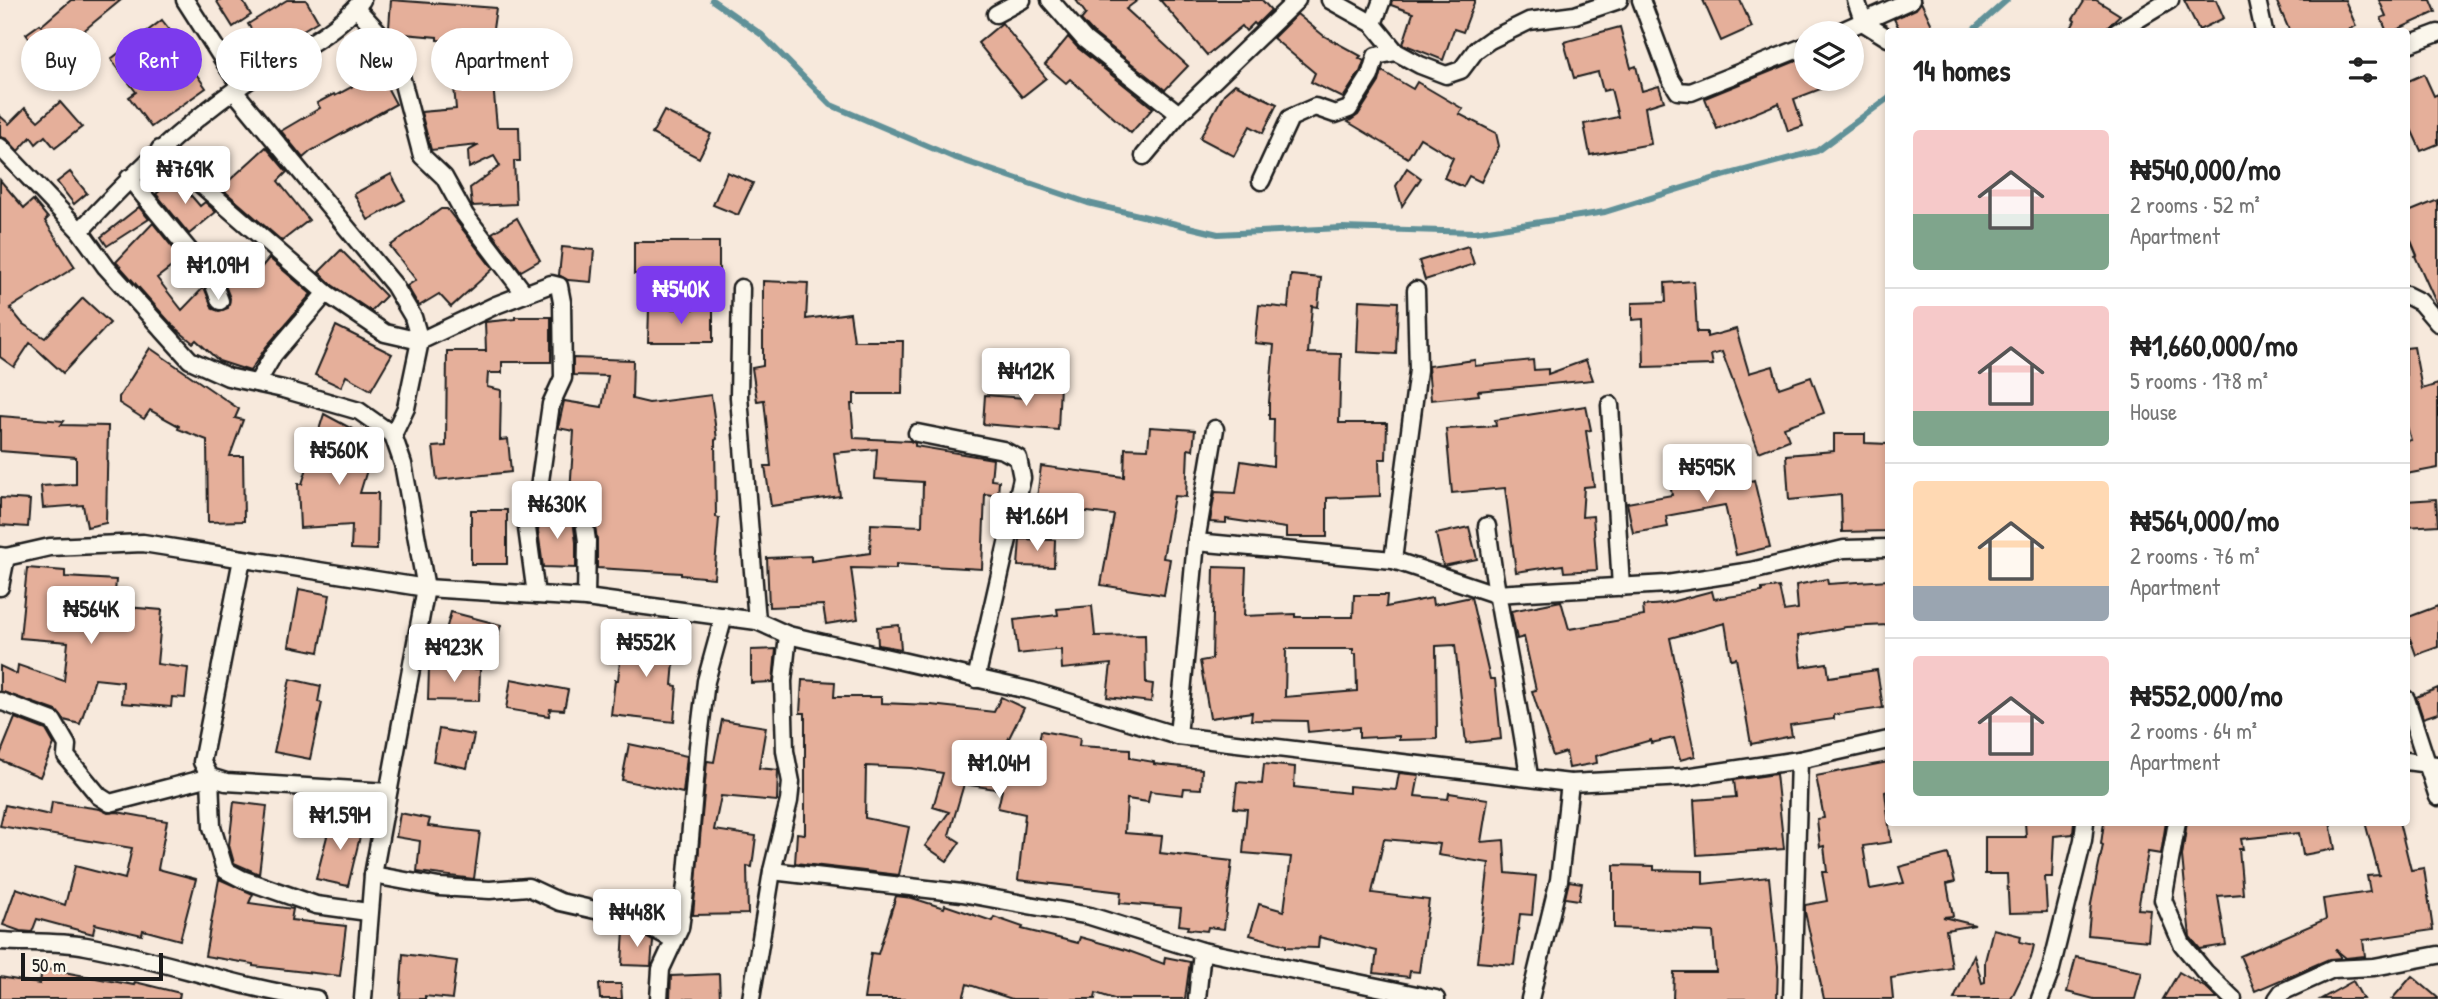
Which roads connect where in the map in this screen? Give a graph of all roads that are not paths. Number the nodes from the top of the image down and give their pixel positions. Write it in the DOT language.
graph roads {
  1 [pos="185,0"];
  2 [pos="1022,0"];
  3 [pos="1050,0"];
  4 [pos="1297,0"];
  5 [pos="1330,0"];
  6 [pos="1382,0"];
  7 [pos="1619,0"];
  8 [pos="1640,0"];
  9 [pos="1856,0"];
  10 [pos="1911,0"];
  11 [pos="2257,0"];
  12 [pos="2167,1"];
  13 [pos="359,4"];
  14 [pos="996,14"];
  15 [pos="1863,21"];
  16 [pos="1864,23"];
  17 [pos="1373,24"];
  18 [pos="2123,28"];
  19 [pos="2263,28"];
  20 [pos="2438,33"];
  21 [pos="322,35"];
  22 [pos="1885,36"];
  23 [pos="2410,44"];
  24 [pos="1794,51"];
  25 [pos="216,52"];
  26 [pos="1396,52"];
  27 [pos="233,91"];
  28 [pos="239,91"];
  29 [pos="1178,114"];
  30 [pos="0,147"];
  31 [pos="160,149"];
  32 [pos="1144,156"];
  33 [pos="129,178"];
  34 [pos="1261,181"];
  35 [pos="79,231"];
  36 [pos="741,288"];
  37 [pos="1416,290"];
  38 [pos="326,293"];
  39 [pos="525,294"];
  40 [pos="2410,297"];
  41 [pos="220,301"];
  42 [pos="2438,323"];
  43 [pos="421,341"];
  44 [pos="257,383"];
  45 [pos="1611,405"];
  46 [pos="1214,429"];
  47 [pos="917,433"];
  48 [pos="393,435"];
  49 [pos="538,495"];
  50 [pos="1486,526"];
  51 [pos="1196,542"];
  52 [pos="1885,548"];
  53 [pos="3,557"];
  54 [pos="242,559"];
  55 [pos="1394,560"];
  56 [pos="0,587"];
  57 [pos="1621,587"];
  58 [pos="426,588"];
  59 [pos="1495,594"];
  60 [pos="536,595"];
  61 [pos="586,598"];
  62 [pos="724,616"];
  63 [pos="757,621"];
  64 [pos="788,635"];
  65 [pos="976,679"];
  66 [pos="0,701"];
  67 [pos="2410,709"];
  68 [pos="1178,736"];
  69 [pos="1885,741"];
  70 [pos="1799,760"];
  71 [pos="2410,761"];
  72 [pos="2433,764"];
  73 [pos="210,777"];
  74 [pos="1529,777"];
  75 [pos="1570,783"];
  76 [pos="388,792"];
  77 [pos="2438,797"];
  78 [pos="2084,826"];
  79 [pos="2176,826"];
  80 [pos="772,871"];
  81 [pos="373,875"];
  82 [pos="369,912"];
  83 [pos="674,940"];
  84 [pos="0,941"];
  85 [pos="1202,951"];
  86 [pos="2438,955"];
  87 [pos="289,997"];
  88 [pos="316,999"];
  89 [pos="363,999"];
  90 [pos="659,999"];
  91 [pos="751,999"];
  92 [pos="1197,999"];
  93 [pos="1436,999"];
  94 [pos="1530,999"];
  95 [pos="1792,999"];
  96 [pos="2039,999"];
  97 [pos="2233,999"];
  98 [pos="2277,999"];
  1 -- 25 [label="street"];
  2 -- 14 [label="street"];
  3 -- 29 [label="street"];
  4 -- 29 [label="street"];
  5 -- 17 [label="street"];
  6 -- 17 [label="street"];
  7 -- 26 [label="street"];
  8 -- 24 [label="street"];
  9 -- 15 [label="street"];
  10 -- 16 [label="street"];
  11 -- 19 [label="street"];
  12 -- 18 [label="street"];
  13 -- 21 [label="street"];
  13 -- 39 [label="street"];
  16 -- 22 [label="street"];
  17 -- 26 [label="street"];
  20 -- 23 [label="street"];
  26 -- 34 [label="street"];
  27 -- 31 [label="street"];
  28 -- 43 [label="street"];
  29 -- 32 [label="street"];
  30 -- 35 [label="street"];
  31 -- 33 [label="street"];
  31 -- 38 [label="street"];
  33 -- 35 [label="street"];
  33 -- 41 [label="street"];
  35 -- 44 [label="street"];
  36 -- 63 [label="street"];
  37 -- 55 [label="street"];
  38 -- 43 [label="street"];
  38 -- 44 [label="street"];
  39 -- 43 [label="street"];
  39 -- 49 [label="street"];
  40 -- 42 [label="street"];
  43 -- 48 [label="street"];
  44 -- 48 [label="street"];
  45 -- 57 [label="street"];
  46 -- 51 [label="street"];
  47 -- 65 [label="street"];
  48 -- 58 [label="street"];
  49 -- 60 [label="street"];
  49 -- 61 [label="street"];
  50 -- 59 [label="street"];
  51 -- 55 [label="street"];
  51 -- 68 [label="street"];
  52 -- 57 [label="street"];
  53 -- 54 [label="street"];
  53 -- 56 [label="street"];
  54 -- 58 [label="street"];
  54 -- 73 [label="street"];
  55 -- 59 [label="street"];
  57 -- 59 [label="street"];
  58 -- 60 [label="street"];
  58 -- 76 [label="street"];
  59 -- 74 [label="street"];
  60 -- 61 [label="street"];
  61 -- 62 [label="street"];
  62 -- 63 [label="street"];
  62 -- 83 [label="street"];
  63 -- 64 [label="street"];
  64 -- 65 [label="street"];
  64 -- 80 [label="street"];
  65 -- 68 [label="street"];
  66 -- 73 [label="street"];
  67 -- 72 [label="street"];
  68 -- 74 [label="street"];
  69 -- 70 [label="street"];
  70 -- 75 [label="street"];
  70 -- 95 [label="street"];
  71 -- 72 [label="street"];
  72 -- 77 [label="street"];
  73 -- 76 [label="street"];
  73 -- 82 [label="street"];
  74 -- 75 [label="street"];
  75 -- 94 [label="street"];
  76 -- 81 [label="street"];
  78 -- 96 [label="street"];
  79 -- 97 [label="street"];
  80 -- 85 [label="street"];
  80 -- 91 [label="street"];
  81 -- 82 [label="street"];
  81 -- 83 [label="street"];
  82 -- 89 [label="street"];
  83 -- 90 [label="street"];
  84 -- 87 [label="street"];
  85 -- 92 [label="street"];
  85 -- 93 [label="street"];
  86 -- 98 [label="street"];
  87 -- 88 [label="street"];
}
